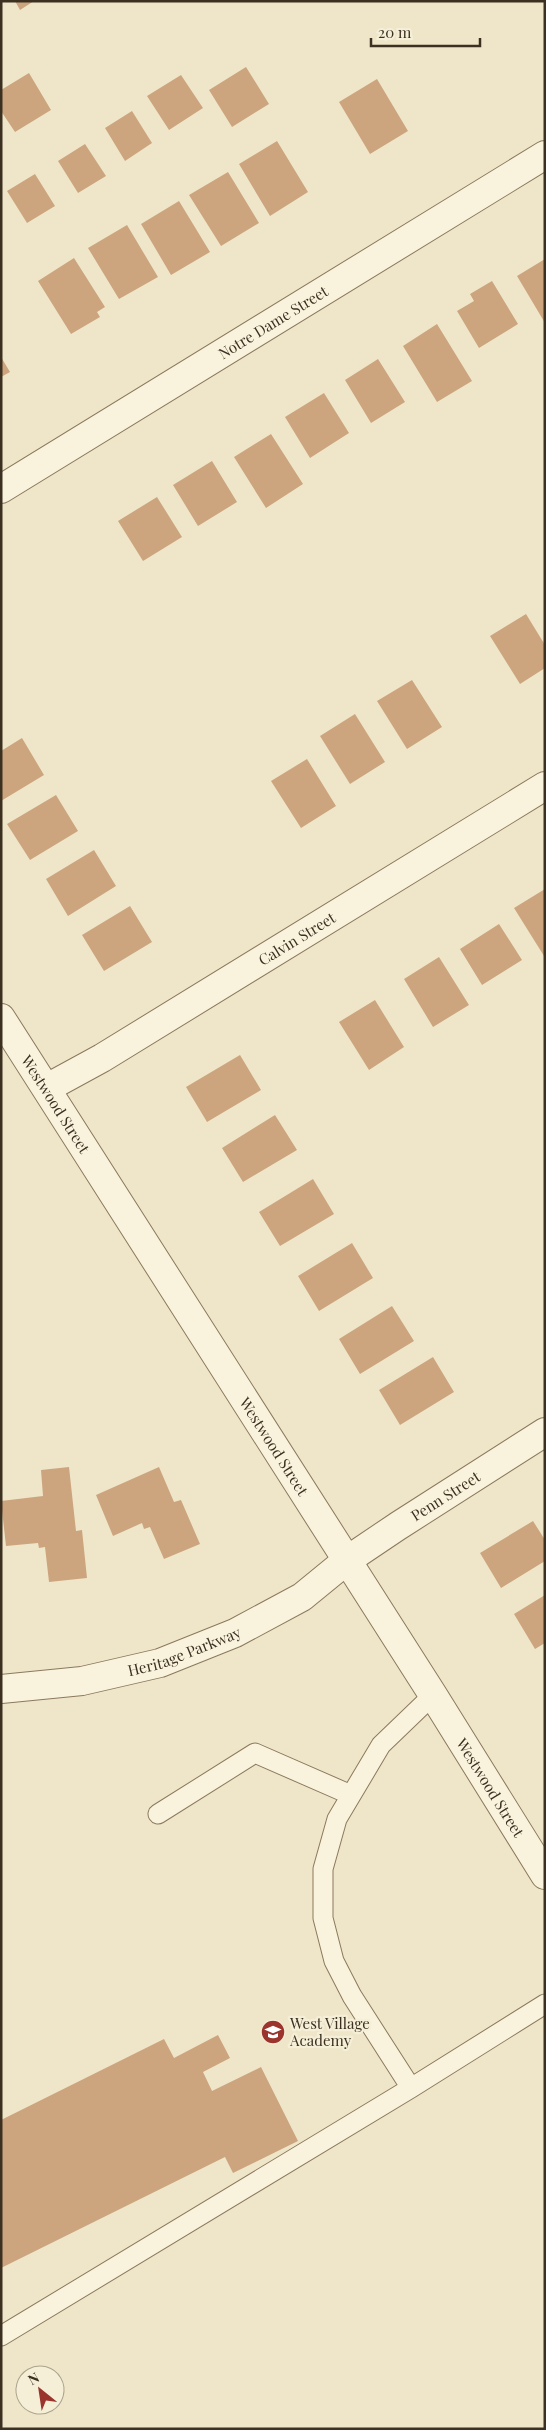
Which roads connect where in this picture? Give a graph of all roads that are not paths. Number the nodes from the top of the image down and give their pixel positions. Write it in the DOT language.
graph roads {
  1 [pos="545,154"];
  2 [pos="1,489"];
  3 [pos="545,786"];
  4 [pos="1,1018"];
  5 [pos="46,1088"];
  6 [pos="545,1432"];
  7 [pos="346,1561"];
  8 [pos="1,1689"];
  9 [pos="433,1695"];
  10 [pos="351,1795"];
  11 [pos="158,1814"];
  12 [pos="545,1875"];
  13 [pos="545,2004"];
  14 [pos="411,2088"];
  15 [pos="1,2336"];
  1 -- 2 [label="street, Notre Dame Street"];
  3 -- 5 [label="street, Calvin Street"];
  4 -- 5 [label="street, Westwood Street"];
  5 -- 7 [label="street, Westwood Street"];
  6 -- 7 [label="street, Penn Street"];
  7 -- 8 [label="street, Heritage Parkway"];
  7 -- 9 [label="street, Westwood Street"];
  9 -- 10 [label="lane"];
  9 -- 12 [label="street, Westwood Street"];
  10 -- 11 [label="lane"];
  10 -- 14 [label="lane"];
  13 -- 14 [label="lane"];
  14 -- 15 [label="lane"];
}
